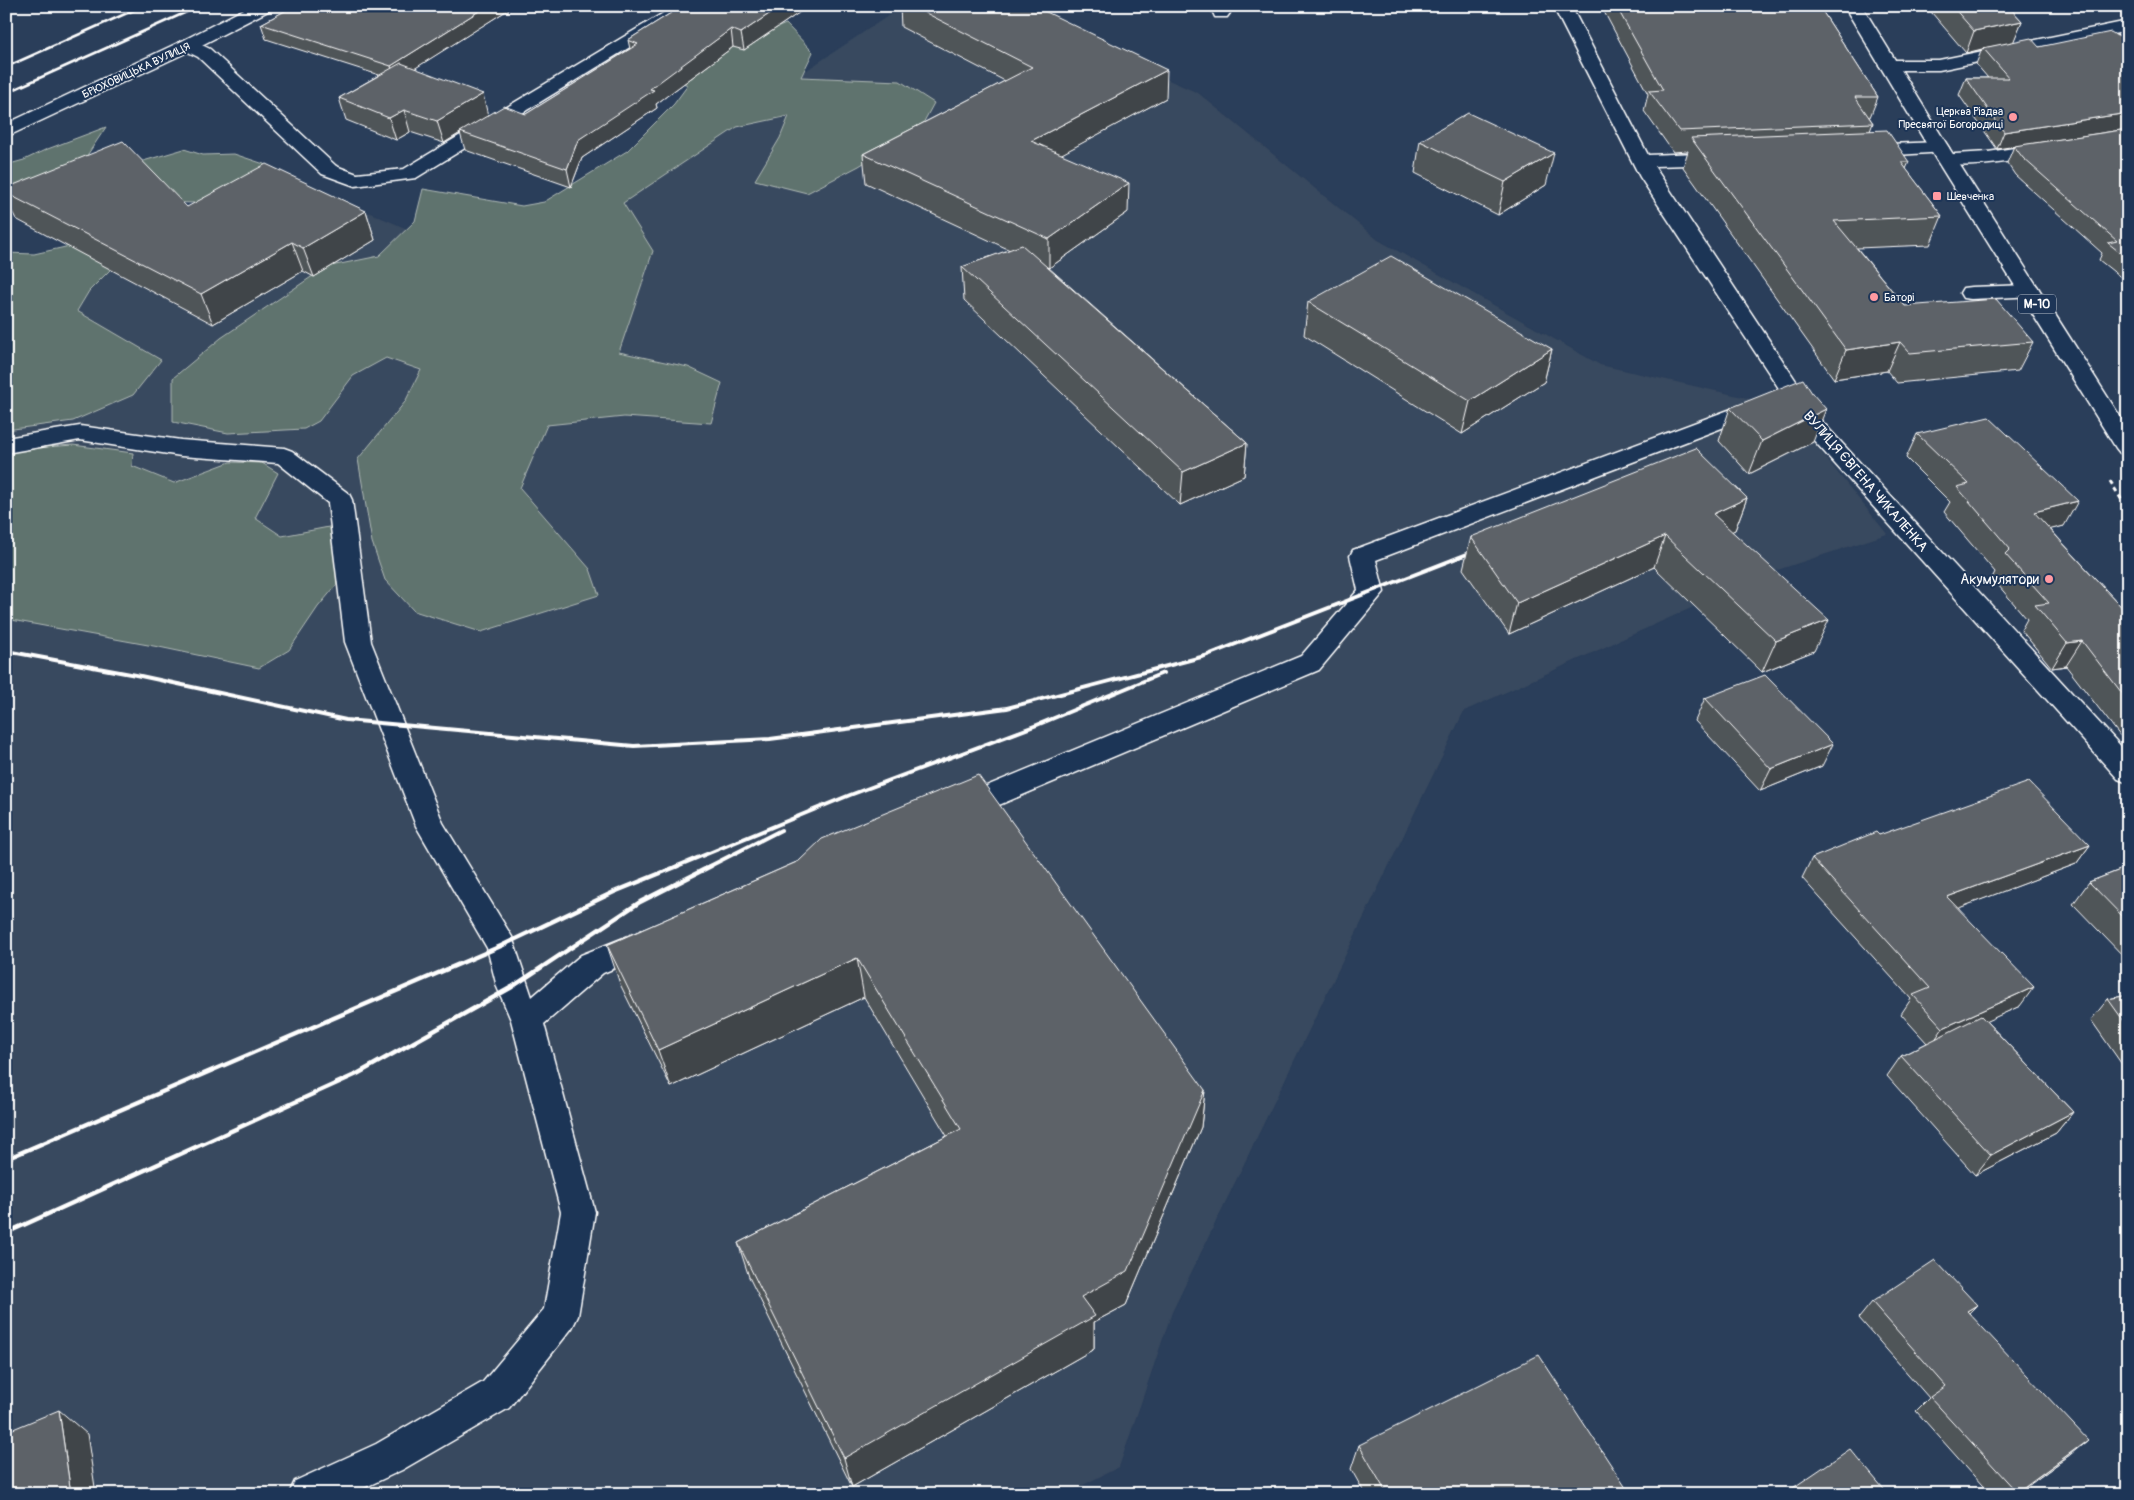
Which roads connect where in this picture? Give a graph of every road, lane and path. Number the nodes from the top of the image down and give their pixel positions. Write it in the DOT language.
graph roads {
  1 [pos="264,6"];
  2 [pos="688,6"];
  3 [pos="1562,6"];
  4 [pos="1853,6"];
  5 [pos="2128,26"];
  6 [pos="188,45"];
  7 [pos="1888,65"];
  8 [pos="6,131"];
  9 [pos="2062,146"];
  10 [pos="1846,152"];
  11 [pos="1942,153"];
  12 [pos="1739,157"];
  13 [pos="1642,161"];
  14 [pos="2029,291"];
  15 [pos="1971,293"];
  16 [pos="1793,393"];
  17 [pos="6,446"];
  18 [pos="2128,448"];
  19 [pos="2128,772"];
  20 [pos="933,821"];
  21 [pos="666,933"];
  22 [pos="527,1020"];
  23 [pos="308,1494"];
  1 -- 6 [label="street, БРЮХОВИЦЬКА ВУЛИЦЯ"];
  2 -- 6 [label="street"];
  3 -- 13 [label="street, ВУЛИЦЯ ЄВГЕНА ЧИКАЛЕНКА"];
  4 -- 7 [label="street, М-10"];
  5 -- 7 [label="street"];
  6 -- 8 [label="street, БРЮХОВИЦЬКА ВУЛИЦЯ"];
  7 -- 11 [label="street, М-10"];
  9 -- 11 [label="street"];
  10 -- 11 [label="street"];
  11 -- 14 [label="street, М-10"];
  12 -- 13 [label="street"];
  13 -- 16 [label="street, ВУЛИЦЯ ЄВГЕНА ЧИКАЛЕНКА"];
  14 -- 15 [label="street"];
  14 -- 18 [label="street, М-10"];
  16 -- 19 [label="street, ВУЛИЦЯ ЄВГЕНА ЧИКАЛЕНКА"];
  16 -- 20 [label="street"];
  17 -- 22 [label="street"];
  21 -- 22 [label="street"];
  22 -- 23 [label="street"];
}
